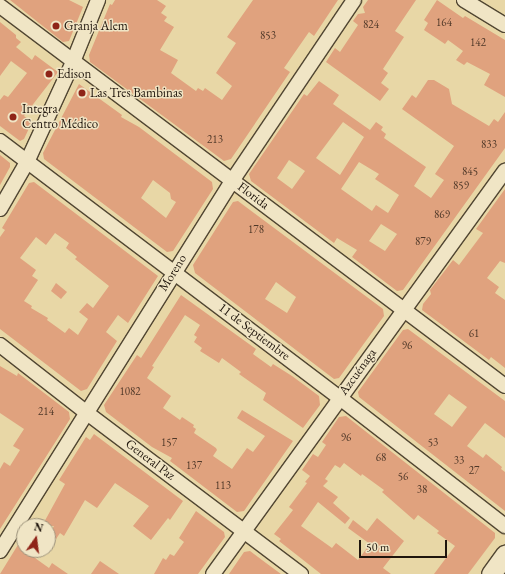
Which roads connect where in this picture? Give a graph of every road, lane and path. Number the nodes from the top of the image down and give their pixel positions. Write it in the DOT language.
graph roads {
  1 [pos="98,0"];
  2 [pos="354,0"];
  3 [pos="464,0"];
  4 [pos="0,6"];
  5 [pos="505,25"];
  6 [pos="73,62"];
  7 [pos="0,142"];
  8 [pos="27,162"];
  9 [pos="505,171"];
  10 [pos="232,181"];
  11 [pos="0,209"];
  12 [pos="174,272"];
  13 [pos="403,310"];
  14 [pos="0,345"];
  15 [pos="505,386"];
  16 [pos="340,398"];
  17 [pos="87,412"];
  18 [pos="505,526"];
  19 [pos="243,531"];
  20 [pos="0,551"];
  21 [pos="505,555"];
  22 [pos="213,574"];
  23 [pos="301,574"];
  24 [pos="491,574"];
  1 -- 6 [label="street"];
  2 -- 10 [label="street, Moreno"];
  3 -- 5 [label="street"];
  4 -- 6 [label="street, Florida"];
  6 -- 8 [label="street"];
  6 -- 10 [label="street, Florida"];
  7 -- 8 [label="street, 11 de Septiembre"];
  8 -- 11 [label="street"];
  8 -- 12 [label="street, 11 de Septiembre"];
  9 -- 13 [label="street, Azcuénaga"];
  10 -- 12 [label="street, Moreno"];
  10 -- 13 [label="street, Florida"];
  12 -- 16 [label="street, 11 de Septiembre"];
  12 -- 17 [label="street, Moreno"];
  13 -- 15 [label="street, Florida"];
  13 -- 16 [label="street, Azcuénaga"];
  14 -- 17 [label="street, General Paz"];
  16 -- 18 [label="street, 11 de Septiembre"];
  16 -- 19 [label="street, Azcuénaga"];
  17 -- 19 [label="street, General Paz"];
  17 -- 20 [label="street, Moreno"];
  19 -- 22 [label="street, Azcuénaga"];
  19 -- 23 [label="street, General Paz"];
  21 -- 24 [label="main road"];
}
